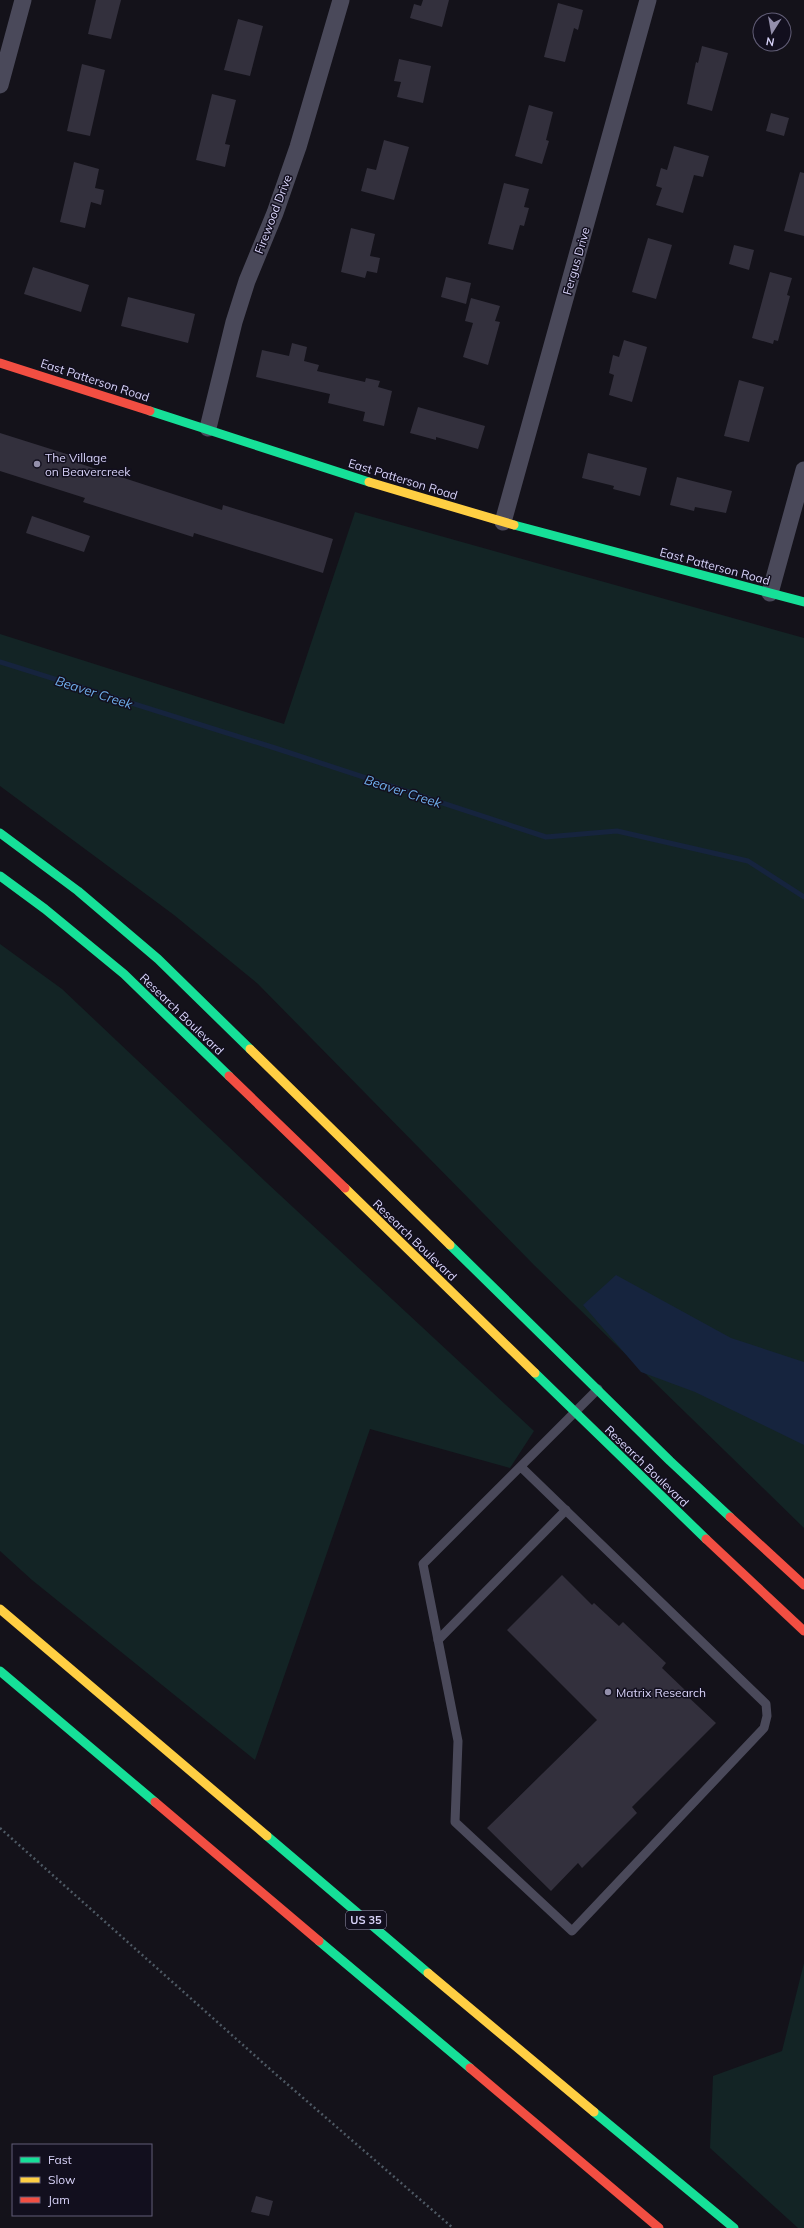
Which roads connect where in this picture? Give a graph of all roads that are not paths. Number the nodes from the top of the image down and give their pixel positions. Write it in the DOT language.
graph roads {
  1 [pos="23,0"];
  2 [pos="340,0"];
  3 [pos="648,0"];
  4 [pos="0,85"];
  5 [pos="0,363"];
  6 [pos="208,428"];
  7 [pos="804,470"];
  8 [pos="503,522"];
  9 [pos="770,593"];
  10 [pos="804,602"];
  11 [pos="0,833"];
  12 [pos="0,876"];
  13 [pos="598,1390"];
  14 [pos="575,1413"];
  15 [pos="521,1467"];
  16 [pos="566,1510"];
  17 [pos="804,1585"];
  18 [pos="0,1609"];
  19 [pos="804,1631"];
  20 [pos="438,1640"];
  21 [pos="0,1671"];
  22 [pos="659,2228"];
  23 [pos="734,2228"];
  1 -- 4 [label="street"];
  2 -- 6 [label="street, Firewood Drive"];
  3 -- 8 [label="street, Fergus Drive"];
  5 -- 6 [label="main road, East Patterson Road"];
  6 -- 8 [label="main road, East Patterson Road"];
  7 -- 9 [label="street"];
  8 -- 9 [label="main road, East Patterson Road"];
  9 -- 10 [label="main road, East Patterson Road"];
  11 -- 13 [label="main road, Research Boulevard"];
  12 -- 14 [label="main road, Research Boulevard"];
  13 -- 14 [label="lane"];
  13 -- 17 [label="main road, Research Boulevard"];
  14 -- 15 [label="lane"];
  14 -- 19 [label="main road, Research Boulevard"];
  15 -- 16 [label="lane"];
  15 -- 20 [label="lane"];
  16 -- 20 [label="lane"];
  16 -- 20 [label="lane"];
  18 -- 23 [label="main road, US 35"];
  21 -- 22 [label="main road"];
}
